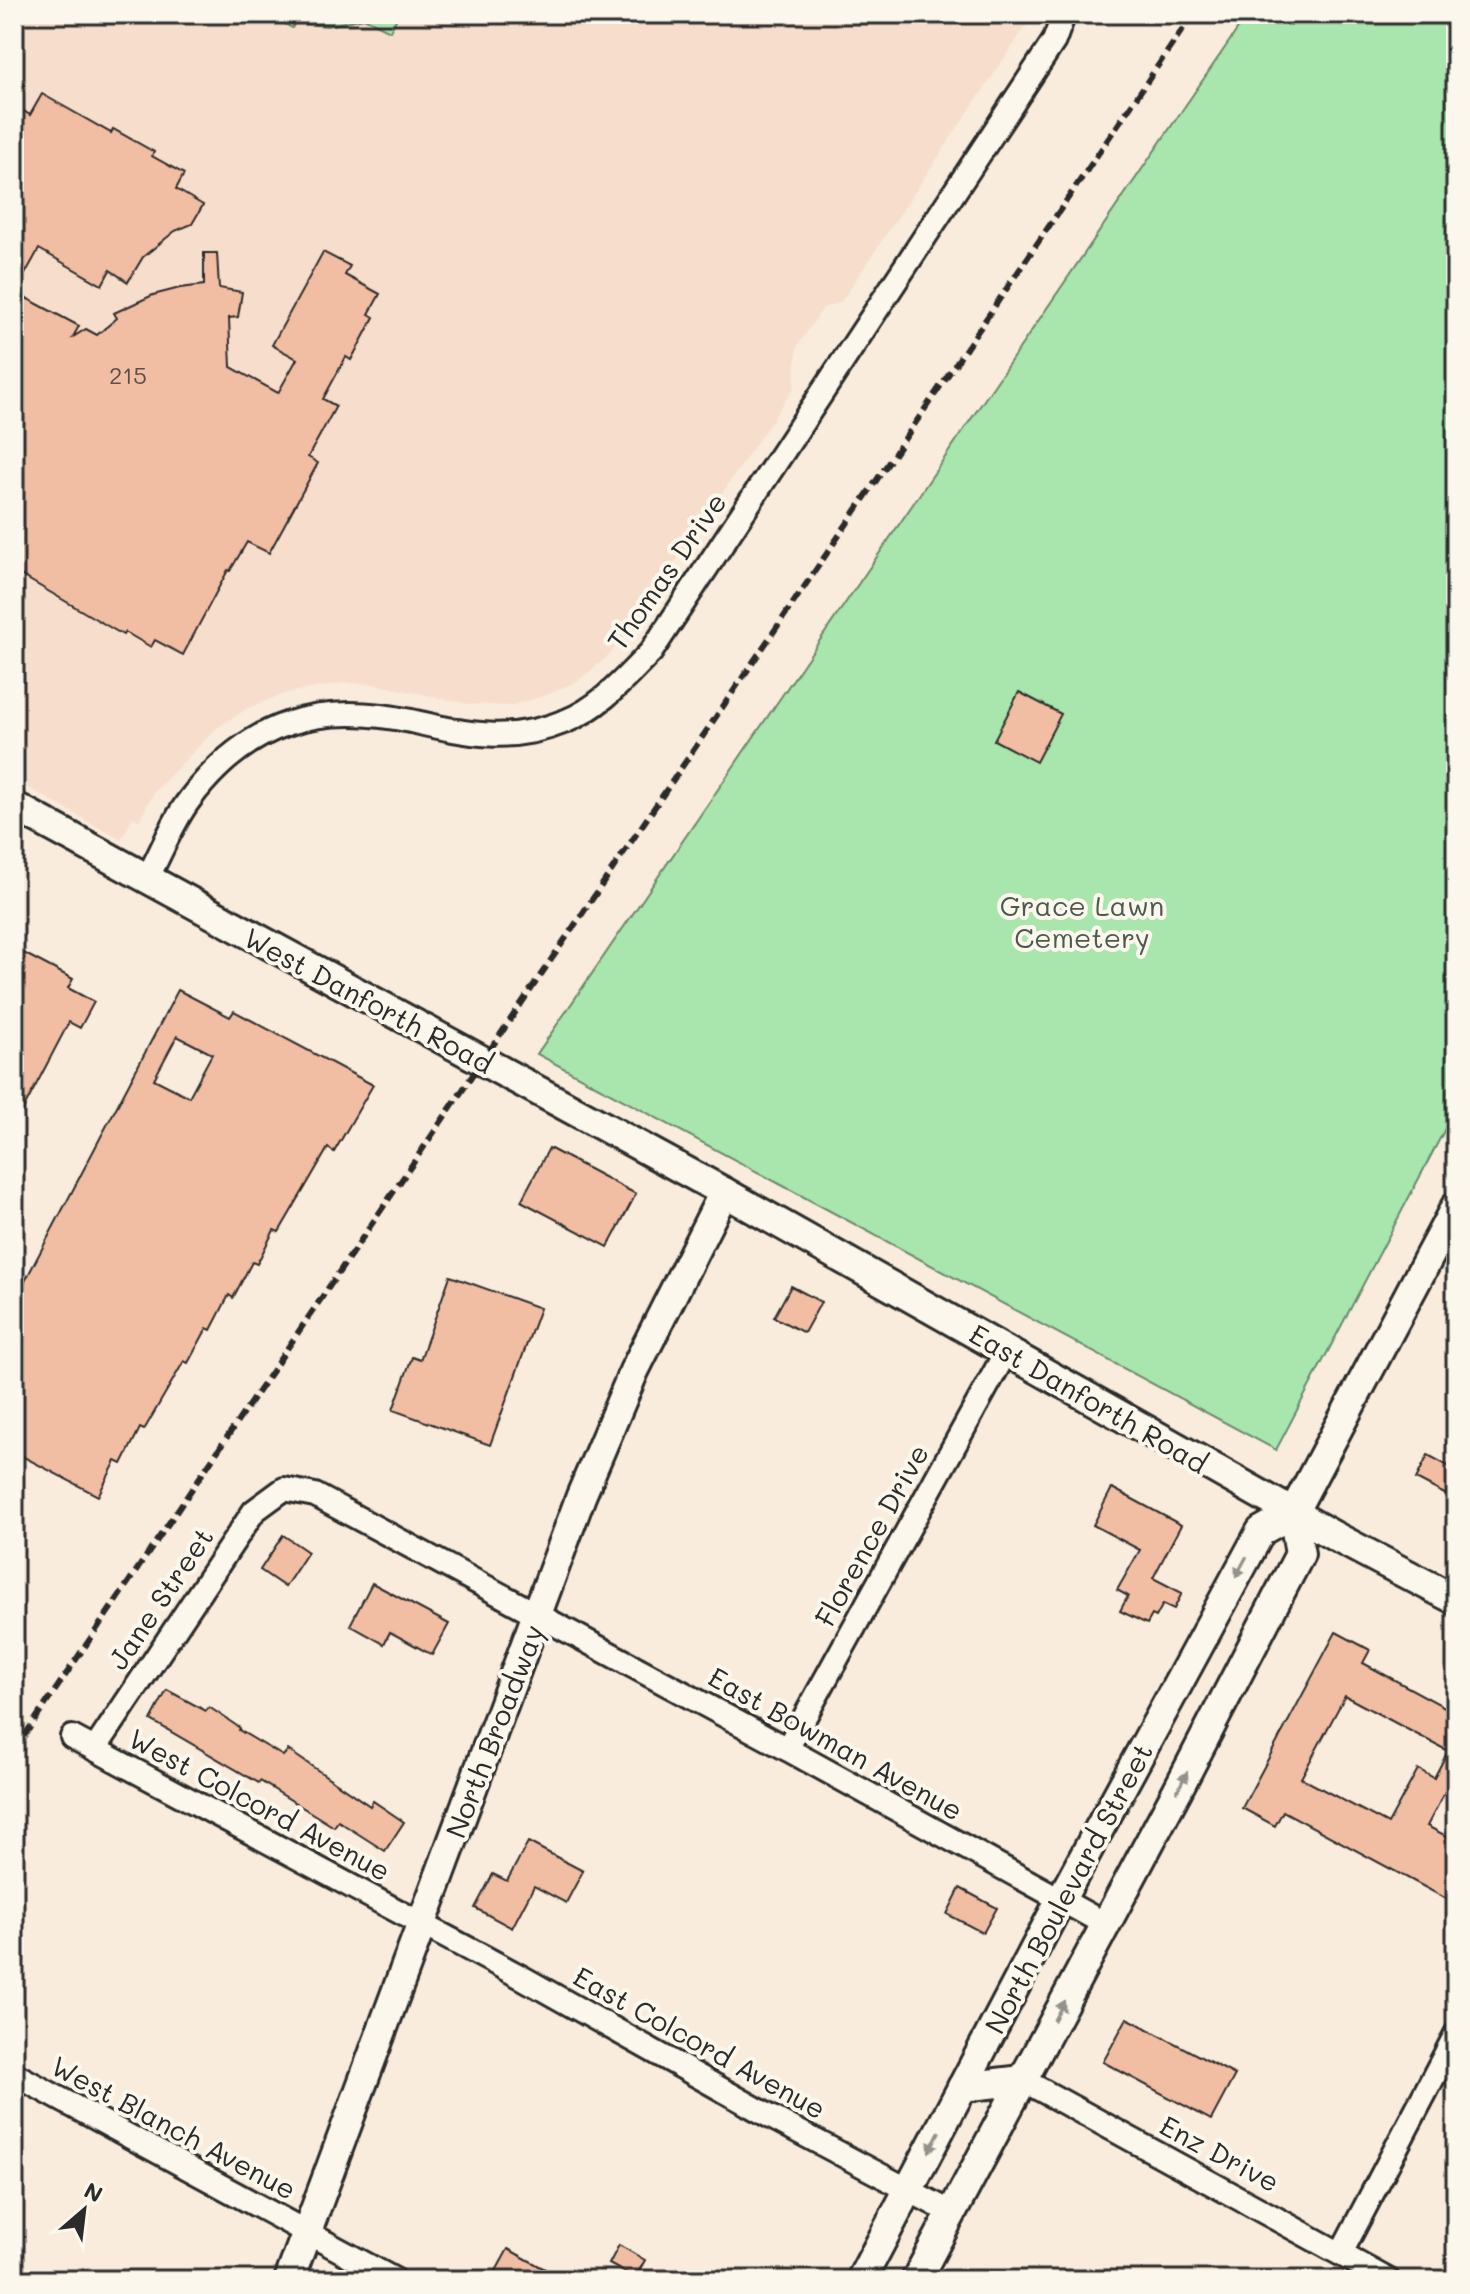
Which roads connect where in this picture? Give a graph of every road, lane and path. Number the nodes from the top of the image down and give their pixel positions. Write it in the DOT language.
graph roads {
  1 [pos="1064,14"];
  2 [pos="14,806"];
  3 [pos="146,880"];
  4 [pos="724,1192"];
  5 [pos="1456,1206"];
  6 [pos="1007,1350"];
  7 [pos="284,1489"];
  8 [pos="1293,1513"];
  9 [pos="1456,1600"];
  10 [pos="538,1615"];
  11 [pos="72,1737"];
  12 [pos="95,1749"];
  13 [pos="787,1749"];
  14 [pos="1060,1901"];
  15 [pos="419,1924"];
  16 [pos="1105,1924"];
  17 [pos="1456,2034"];
  18 [pos="14,2074"];
  19 [pos="1023,2080"];
  20 [pos="962,2087"];
  21 [pos="909,2190"];
  22 [pos="952,2213"];
  23 [pos="306,2233"];
  24 [pos="1341,2253"];
  25 [pos="289,2280"];
  26 [pos="395,2280"];
  27 [pos="861,2280"];
  28 [pos="916,2280"];
  29 [pos="1388,2280"];
  1 -- 3 [label="street, Thomas Drive"];
  2 -- 3 [label="main road, West Danforth Road"];
  3 -- 4 [label="main road, West Danforth Road"];
  4 -- 6 [label="main road, East Danforth Road"];
  4 -- 10 [label="main road, North Broadway"];
  5 -- 8 [label="main road"];
  6 -- 8 [label="main road, East Danforth Road"];
  6 -- 13 [label="street, Florence Drive"];
  7 -- 10 [label="street, East Bowman Avenue"];
  7 -- 12 [label="street, Jane Street"];
  8 -- 9 [label="main road, East Danforth Road"];
  8 -- 14 [label="main road, North Boulevard Street, one-way"];
  16 -- 8 [label="main road, North Boulevard Street, one-way"];
  10 -- 13 [label="street, East Bowman Avenue"];
  10 -- 15 [label="main road, North Broadway"];
  11 -- 12 [label="street, West Colcord Avenue"];
  12 -- 15 [label="street, West Colcord Avenue"];
  13 -- 14 [label="street, East Bowman Avenue"];
  14 -- 16 [label="street, East Bowman Avenue"];
  14 -- 20 [label="main road, North Boulevard Street"];
  15 -- 21 [label="street, East Colcord Avenue"];
  15 -- 23 [label="main road, North Broadway"];
  19 -- 16 [label="main road, North Boulevard Street, one-way"];
  17 -- 24 [label="street"];
  18 -- 23 [label="street, West Blanch Avenue"];
  19 -- 20 [label="main road"];
  19 -- 22 [label="main road, North Boulevard Street"];
  19 -- 24 [label="street, Enz Drive"];
  20 -- 21 [label="main road, North Boulevard Street, one-way"];
  21 -- 22 [label="street, East Colcord Avenue"];
  21 -- 27 [label="main road, North Boulevard Street"];
  22 -- 28 [label="main road, North Boulevard Street"];
  23 -- 25 [label="main road, North Broadway"];
  23 -- 26 [label="street, West Blanch Avenue"];
  24 -- 29 [label="street, Enz Drive"];
}
